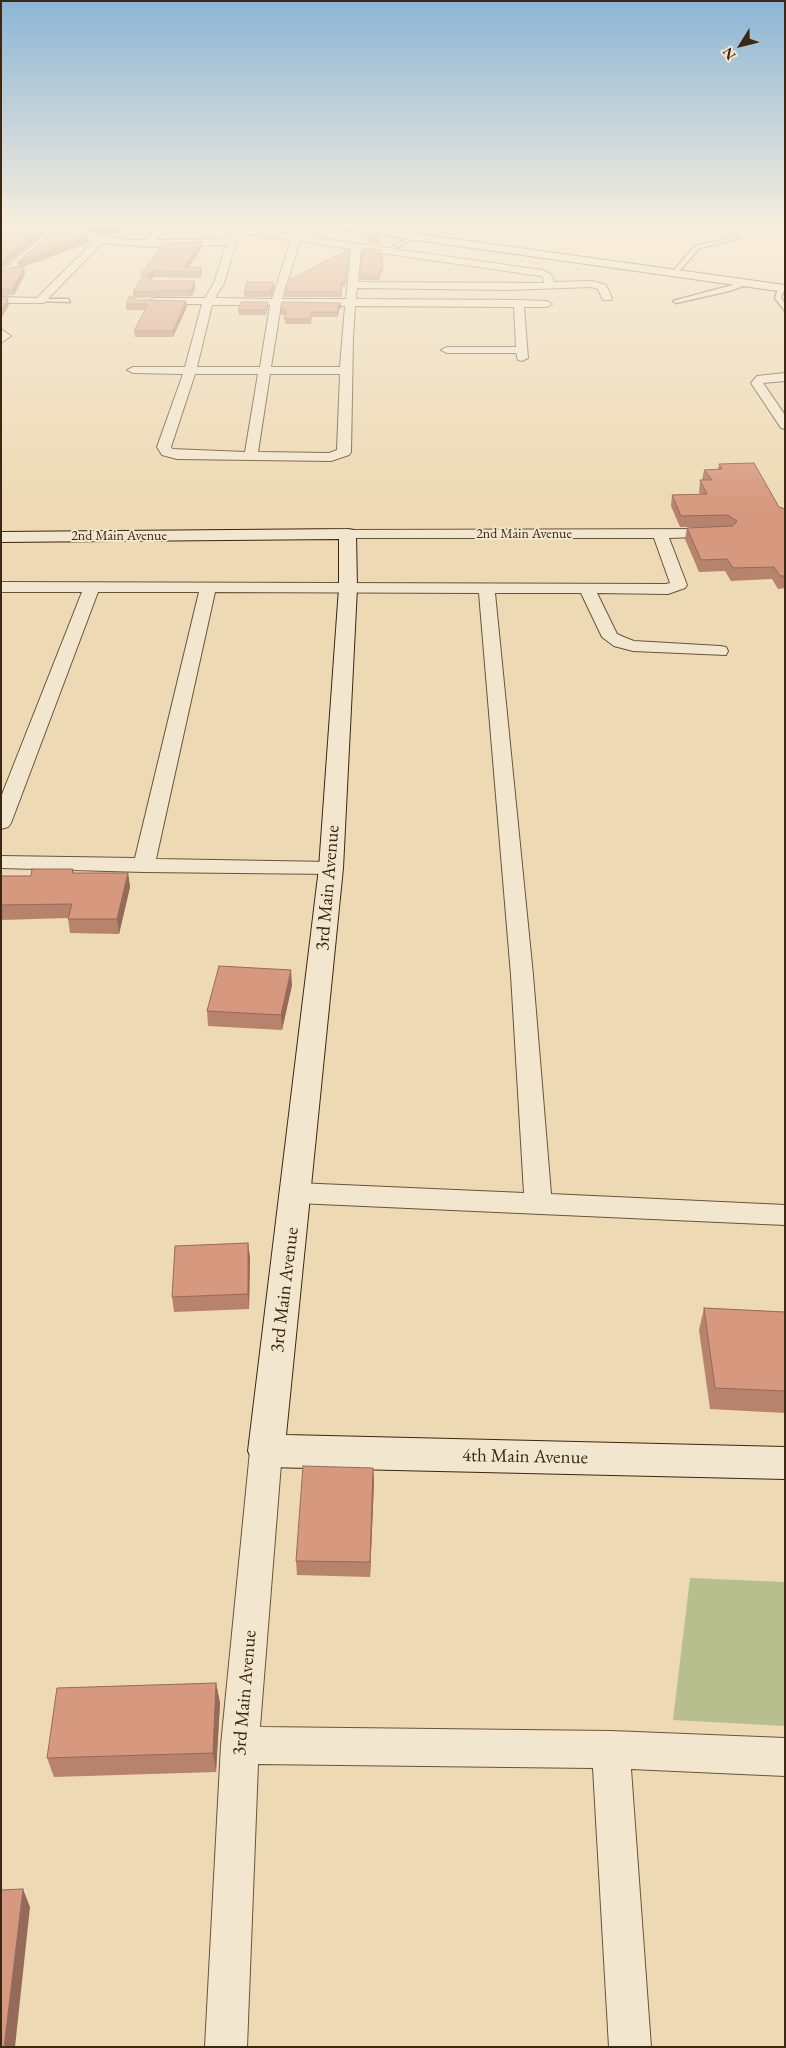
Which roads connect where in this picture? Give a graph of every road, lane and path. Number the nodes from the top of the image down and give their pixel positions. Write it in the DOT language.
graph roads {
  1 [pos="203,319"];
  2 [pos="273,319"];
  3 [pos="350,319"];
  4 [pos="515,319"];
  5 [pos="1,332"];
  6 [pos="1,340"];
  7 [pos="447,350"];
  8 [pos="133,370"];
  9 [pos="190,370"];
  10 [pos="265,370"];
  11 [pos="346,371"];
  12 [pos="785,377"];
  13 [pos="783,418"];
  14 [pos="251,455"];
  15 [pos="726,533"];
  16 [pos="348,534"];
  17 [pos="660,534"];
  18 [pos="1,537"];
  19 [pos="92,586"];
  20 [pos="1,587"];
  21 [pos="208,587"];
  22 [pos="348,588"];
  23 [pos="487,589"];
  24 [pos="587,590"];
  25 [pos="720,651"];
  26 [pos="1,823"];
  27 [pos="1,862"];
  28 [pos="144,866"];
  29 [pos="332,868"];
  30 [pos="297,1193"];
  31 [pos="538,1204"];
  32 [pos="785,1215"];
  33 [pos="266,1451"];
  34 [pos="785,1463"];
  35 [pos="240,1745"];
  36 [pos="611,1750"];
  37 [pos="785,1758"];
  38 [pos="226,2047"];
  39 [pos="630,2047"];
  1 -- 9 [label="street"];
  2 -- 10 [label="street"];
  3 -- 11 [label="street"];
  4 -- 7 [label="street"];
  5 -- 6 [label="street"];
  8 -- 9 [label="street"];
  9 -- 10 [label="street"];
  9 -- 14 [label="street"];
  10 -- 11 [label="street"];
  10 -- 14 [label="street"];
  11 -- 14 [label="street"];
  12 -- 13 [label="street"];
  15 -- 17 [label="street, 2nd Main Avenue"];
  16 -- 17 [label="street, 2nd Main Avenue"];
  16 -- 18 [label="street, 2nd Main Avenue"];
  16 -- 22 [label="street, 3rd Main Avenue"];
  17 -- 24 [label="street"];
  19 -- 20 [label="street"];
  19 -- 21 [label="street"];
  19 -- 26 [label="street"];
  21 -- 22 [label="street"];
  21 -- 28 [label="street"];
  22 -- 23 [label="street"];
  22 -- 29 [label="street, 3rd Main Avenue"];
  23 -- 24 [label="street"];
  23 -- 31 [label="street"];
  24 -- 25 [label="street"];
  27 -- 28 [label="street"];
  28 -- 29 [label="street"];
  29 -- 30 [label="street, 3rd Main Avenue"];
  30 -- 31 [label="street"];
  30 -- 33 [label="street, 3rd Main Avenue"];
  31 -- 32 [label="street"];
  33 -- 34 [label="street, 4th Main Avenue"];
  33 -- 35 [label="street, 3rd Main Avenue"];
  35 -- 36 [label="street"];
  35 -- 38 [label="street, 3rd Main Avenue"];
  36 -- 37 [label="street"];
  36 -- 39 [label="street"];
}
